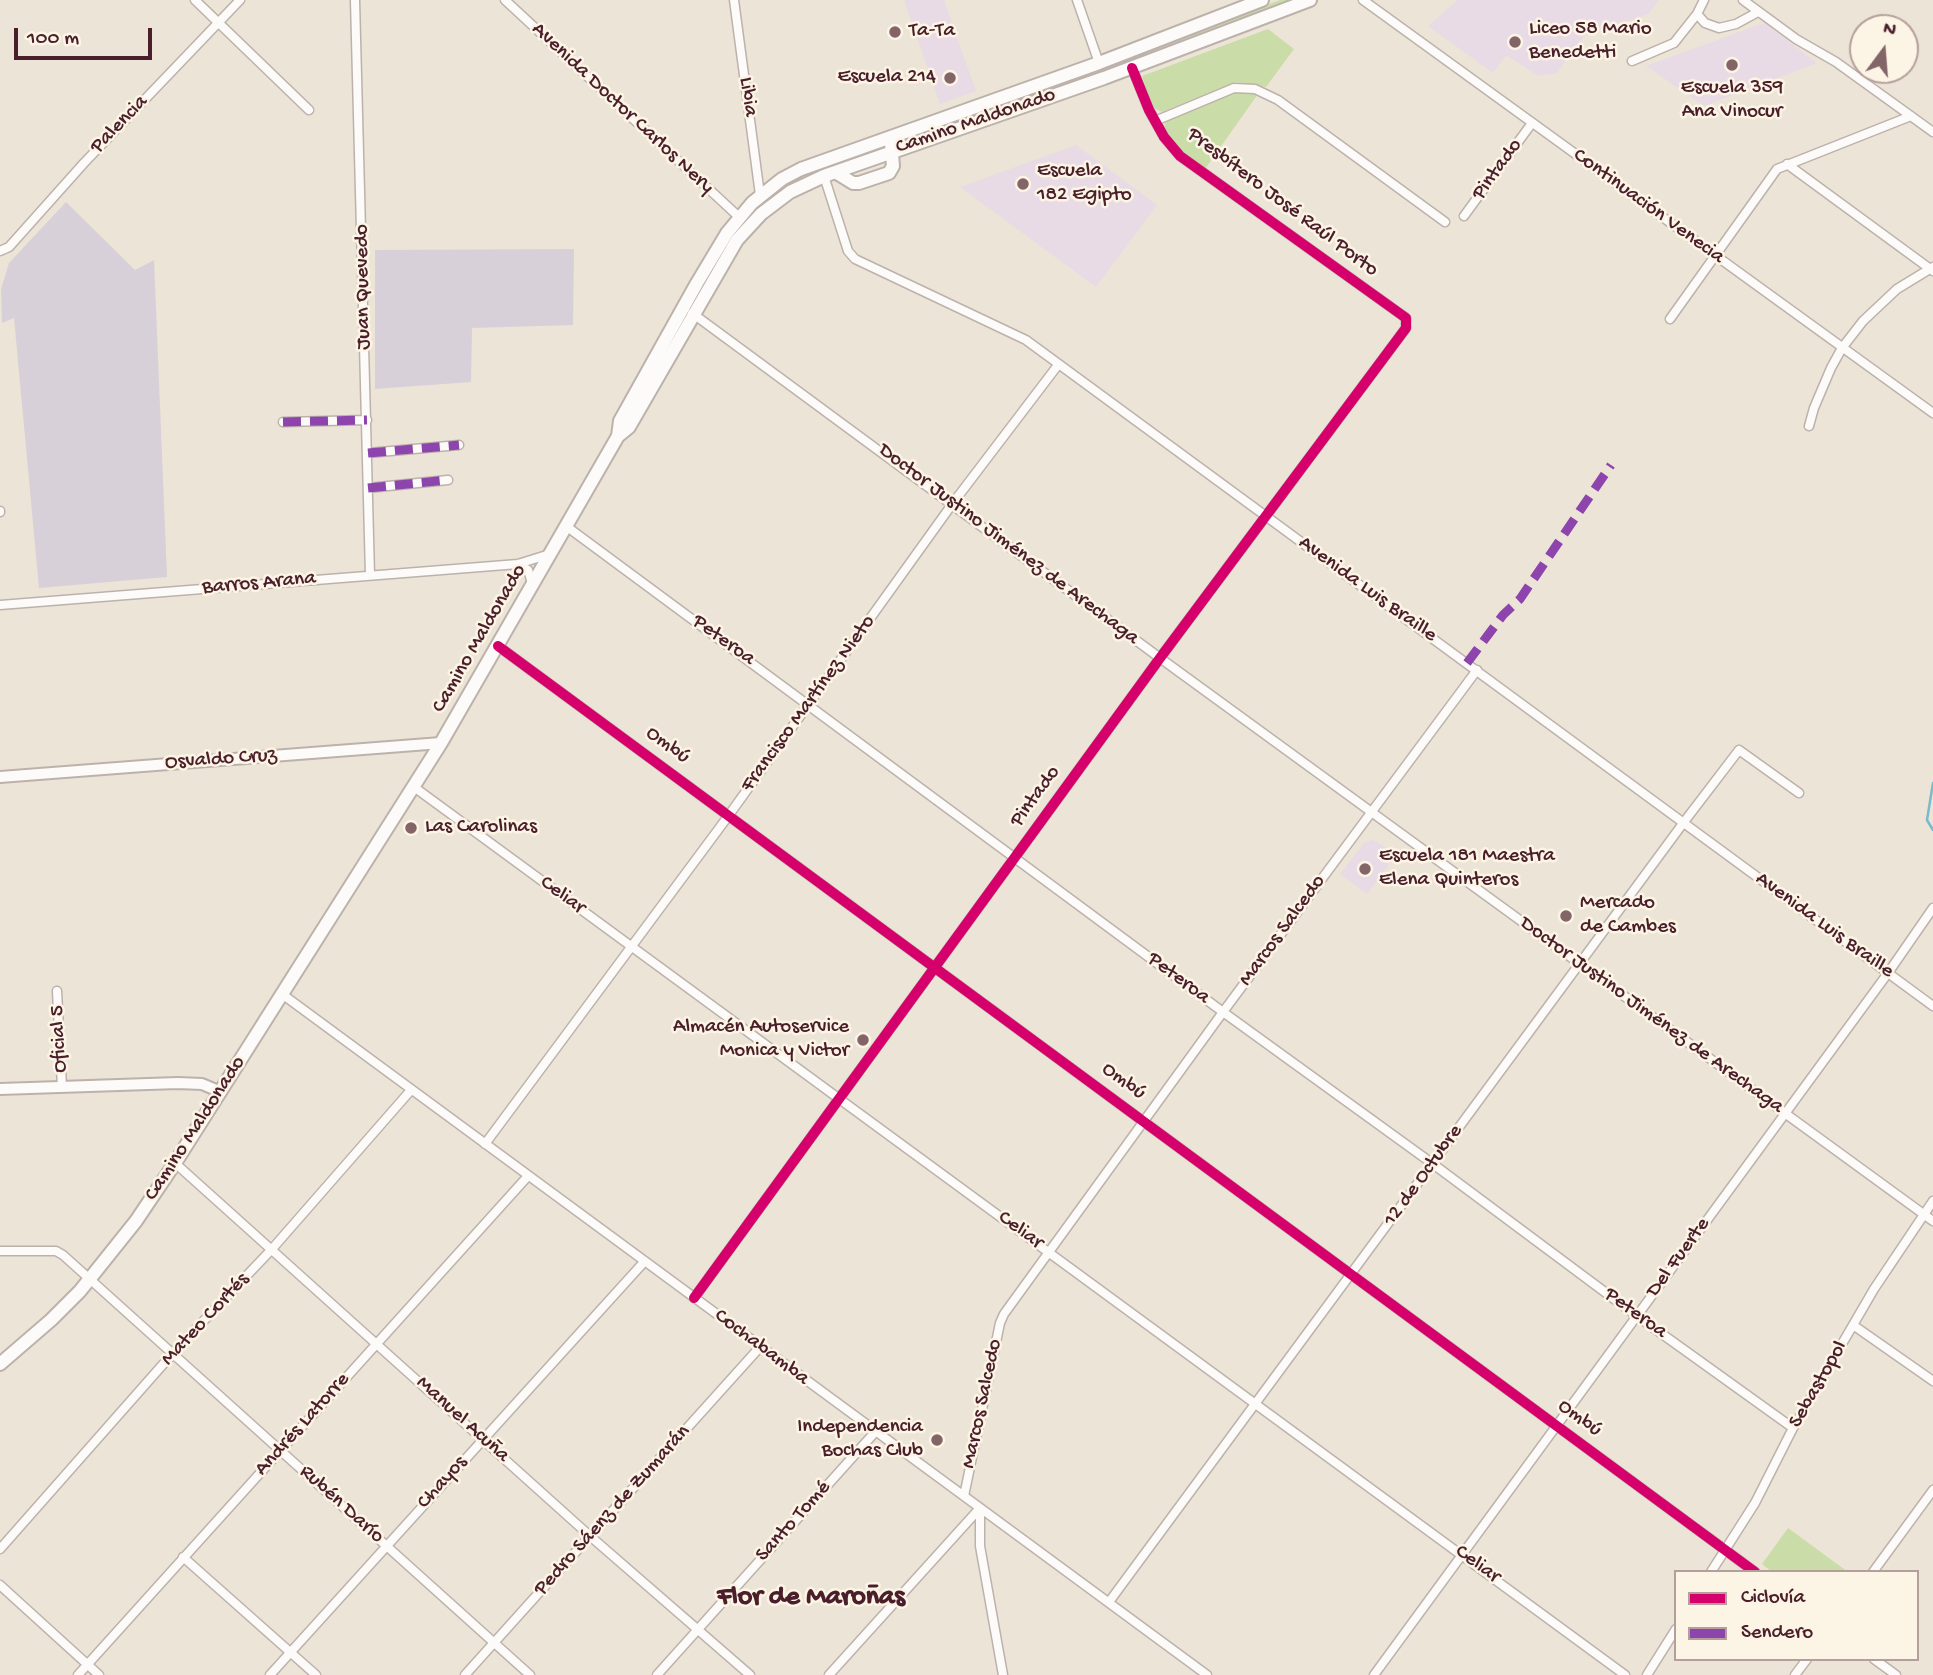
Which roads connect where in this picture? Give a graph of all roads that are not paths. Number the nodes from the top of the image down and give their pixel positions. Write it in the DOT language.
graph roads {
  1 [pos="195,0"];
  2 [pos="240,0"];
  3 [pos="355,0"];
  4 [pos="505,0"];
  5 [pos="734,0"];
  6 [pos="1077,0"];
  7 [pos="1262,0"];
  8 [pos="1310,0"];
  9 [pos="1363,0"];
  10 [pos="1704,0"];
  11 [pos="1743,0"];
  12 [pos="1758,12"];
  13 [pos="1697,14"];
  14 [pos="219,22"];
  15 [pos="1632,61"];
  16 [pos="1099,63"];
  17 [pos="1132,68"];
  18 [pos="309,110"];
  19 [pos="1911,116"];
  20 [pos="1155,121"];
  21 [pos="1532,124"];
  22 [pos="1933,132"];
  23 [pos="889,137"];
  24 [pos="893,151"];
  25 [pos="1787,164"];
  26 [pos="829,174"];
  27 [pos="760,195"];
  28 [pos="1464,216"];
  29 [pos="739,218"];
  30 [pos="1445,222"];
  31 [pos="1,251"];
  32 [pos="1714,255"];
  33 [pos="1932,269"];
  34 [pos="689,310"];
  35 [pos="1406,318"];
  36 [pos="1670,320"];
  37 [pos="1842,348"];
  38 [pos="1058,365"];
  39 [pos="1933,413"];
  40 [pos="367,421"];
  41 [pos="284,422"];
  42 [pos="1809,426"];
  43 [pos="459,445"];
  44 [pos="368,453"];
  45 [pos="448,480"];
  46 [pos="368,488"];
  47 [pos="953,503"];
  48 [pos="1267,517"];
  49 [pos="566,526"];
  50 [pos="552,553"];
  51 [pos="518,564"];
  52 [pos="370,575"];
  53 [pos="533,587"];
  54 [pos="0,605"];
  55 [pos="498,646"];
  56 [pos="1160,659"];
  57 [pos="1476,670"];
  58 [pos="809,704"];
  59 [pos="441,744"];
  60 [pos="0,777"];
  61 [pos="414,787"];
  62 [pos="1799,793"];
  63 [pos="1371,811"];
  64 [pos="729,815"];
  65 [pos="1684,822"];
  66 [pos="1016,857"];
  67 [pos="1933,908"];
  68 [pos="632,947"];
  69 [pos="1580,963"];
  70 [pos="935,967"];
  71 [pos="1888,973"];
  72 [pos="57,991"];
  73 [pos="282,994"];
  74 [pos="1933,1006"];
  75 [pos="1223,1012"];
  76 [pos="62,1087"];
  77 [pos="0,1089"];
  78 [pos="411,1090"];
  79 [pos="221,1092"];
  80 [pos="840,1099"];
  81 [pos="1783,1114"];
  82 [pos="1143,1121"];
  83 [pos="485,1144"];
  84 [pos="175,1163"];
  85 [pos="1433,1164"];
  86 [pos="528,1176"];
  87 [pos="1933,1201"];
  88 [pos="1924,1214"];
  89 [pos="1933,1221"];
  90 [pos="272,1249"];
  91 [pos="0,1251"];
  92 [pos="1049,1252"];
  93 [pos="644,1262"];
  94 [pos="1351,1274"];
  95 [pos="89,1280"];
  96 [pos="694,1298"];
  97 [pos="1637,1316"];
  98 [pos="1853,1325"];
  99 [pos="377,1343"];
  100 [pos="760,1347"];
  101 [pos="173,1353"];
  102 [pos="0,1364"];
  103 [pos="1933,1381"];
  104 [pos="1255,1403"];
  105 [pos="1557,1426"];
  106 [pos="1794,1428"];
  107 [pos="876,1431"];
  108 [pos="483,1439"];
  109 [pos="280,1450"];
  110 [pos="1933,1490"];
  111 [pos="964,1496"];
  112 [pos="980,1508"];
  113 [pos="590,1536"];
  114 [pos="386,1546"];
  115 [pos="0,1549"];
  116 [pos="1724,1550"];
  117 [pos="1463,1555"];
  118 [pos="183,1557"];
  119 [pos="1712,1570"];
  120 [pos="1752,1570"];
  121 [pos="1873,1570"];
  122 [pos="0,1586"];
  123 [pos="1109,1602"];
  124 [pos="698,1630"];
  125 [pos="1674,1632"];
  126 [pos="494,1643"];
  127 [pos="290,1653"];
  128 [pos="1877,1661"];
  129 [pos="87,1664"];
  130 [pos="78,1675"];
  131 [pos="99,1675"];
  132 [pos="270,1675"];
  133 [pos="316,1675"];
  134 [pos="465,1675"];
  135 [pos="530,1675"];
  136 [pos="657,1675"];
  137 [pos="750,1675"];
  138 [pos="829,1675"];
  139 [pos="1003,1675"];
  140 [pos="1206,1675"];
  141 [pos="1374,1675"];
  142 [pos="1625,1675"];
  143 [pos="1647,1675"];
  144 [pos="1896,1675"];
  1 -- 14 [label="street"];
  2 -- 14 [label="street, Palencia"];
  3 -- 40 [label="street, Juan Quevedo"];
  4 -- 29 [label="street, Avenida Doctor Carlos Nery"];
  5 -- 27 [label="street, Libia"];
  6 -- 16 [label="street"];
  7 -- 16 [label="main road, Camino Maldonado"];
  8 -- 17 [label="main road, Camino Maldonado"];
  9 -- 21 [label="street, Continuación Venecia"];
  10 -- 13 [label="street"];
  11 -- 12 [label="street"];
  12 -- 13 [label="street"];
  12 -- 19 [label="street"];
  13 -- 15 [label="street"];
  14 -- 18 [label="street"];
  14 -- 31 [label="street, Palencia"];
  16 -- 23 [label="main road, Camino Maldonado"];
  17 -- 20 [label="street, Presbítero José Raúl Porto"];
  17 -- 24 [label="main road, Camino Maldonado"];
  19 -- 22 [label="street"];
  19 -- 25 [label="street"];
  20 -- 30 [label="street"];
  20 -- 35 [label="street, Presbítero José Raúl Porto"];
  21 -- 28 [label="street, Pintado"];
  21 -- 32 [label="street, Continuación Venecia"];
  23 -- 24 [label="main road"];
  23 -- 27 [label="main road, Camino Maldonado"];
  24 -- 26 [label="main road, Camino Maldonado"];
  24 -- 26 [label="main road"];
  25 -- 32 [label="street"];
  25 -- 33 [label="street"];
  26 -- 34 [label="main road, Camino Maldonado"];
  26 -- 38 [label="street, Avenida Luis Braille"];
  27 -- 29 [label="main road, Camino Maldonado"];
  29 -- 34 [label="main road, Camino Maldonado"];
  32 -- 36 [label="street"];
  32 -- 37 [label="street, Continuación Venecia"];
  33 -- 37 [label="street"];
  34 -- 47 [label="street, Doctor Justino Jiménez de Arechaga"];
  34 -- 49 [label="main road, Camino Maldonado"];
  35 -- 48 [label="street, Pintado"];
  37 -- 39 [label="street, Continuación Venecia"];
  37 -- 42 [label="street"];
  38 -- 47 [label="street, Francisco Martínez Nieto"];
  38 -- 48 [label="street, Avenida Luis Braille"];
  40 -- 41 [label="street"];
  40 -- 44 [label="street, Juan Quevedo"];
  43 -- 44 [label="street"];
  44 -- 46 [label="street, Juan Quevedo"];
  45 -- 46 [label="street"];
  46 -- 52 [label="street, Juan Quevedo"];
  47 -- 56 [label="street, Doctor Justino Jiménez de Arechaga"];
  47 -- 58 [label="street, Francisco Martínez Nieto"];
  48 -- 56 [label="street, Pintado"];
  48 -- 57 [label="street, Avenida Luis Braille"];
  49 -- 50 [label="main road, Camino Maldonado"];
  49 -- 58 [label="street, Peteroa"];
  50 -- 51 [label="street, Barros Arana"];
  50 -- 53 [label="main road, Camino Maldonado"];
  51 -- 52 [label="street, Barros Arana"];
  51 -- 53 [label="street"];
  52 -- 54 [label="street, Barros Arana"];
  53 -- 55 [label="main road, Camino Maldonado"];
  55 -- 59 [label="main road, Camino Maldonado"];
  55 -- 64 [label="street, Ombú"];
  56 -- 63 [label="street, Doctor Justino Jiménez de Arechaga"];
  56 -- 66 [label="street, Pintado"];
  57 -- 63 [label="street, Marcos Salcedo"];
  57 -- 65 [label="street, Avenida Luis Braille"];
  58 -- 64 [label="street, Francisco Martínez Nieto"];
  58 -- 66 [label="street, Peteroa"];
  59 -- 60 [label="street, Osvaldo Cruz"];
  59 -- 61 [label="main road, Camino Maldonado"];
  61 -- 68 [label="street, Celiar"];
  61 -- 73 [label="main road, Camino Maldonado"];
  62 -- 65 [label="street, 12 de Octubre"];
  63 -- 69 [label="street, Doctor Justino Jiménez de Arechaga"];
  63 -- 75 [label="street, Marcos Salcedo"];
  64 -- 68 [label="street, Francisco Martínez Nieto"];
  64 -- 70 [label="street, Ombú"];
  65 -- 69 [label="street, 12 de Octubre"];
  65 -- 71 [label="street, Avenida Luis Braille"];
  66 -- 70 [label="street, Pintado"];
  66 -- 75 [label="street, Peteroa"];
  67 -- 71 [label="street, Del Fuerte"];
  68 -- 80 [label="street, Celiar"];
  68 -- 83 [label="street, Francisco Martínez Nieto"];
  69 -- 81 [label="street, Doctor Justino Jiménez de Arechaga"];
  69 -- 85 [label="street, 12 de Octubre"];
  70 -- 80 [label="street, Pintado"];
  70 -- 82 [label="street, Ombú"];
  71 -- 74 [label="street, Avenida Luis Braille"];
  71 -- 81 [label="street, Del Fuerte"];
  72 -- 76 [label="street, Oficial 5"];
  73 -- 78 [label="street, Cochabamba"];
  73 -- 79 [label="main road, Camino Maldonado"];
  75 -- 82 [label="street, Marcos Salcedo"];
  75 -- 85 [label="street, Peteroa"];
  76 -- 77 [label="street"];
  76 -- 79 [label="street"];
  78 -- 83 [label="street, Cochabamba"];
  78 -- 90 [label="street, Mateo Cortés"];
  79 -- 84 [label="main road, Camino Maldonado"];
  80 -- 92 [label="street, Celiar"];
  80 -- 96 [label="street, Pintado"];
  81 -- 88 [label="street, Doctor Justino Jiménez de Arechaga"];
  81 -- 97 [label="street, Del Fuerte"];
  82 -- 92 [label="street, Marcos Salcedo"];
  82 -- 94 [label="street, Ombú"];
  83 -- 86 [label="street, Cochabamba"];
  84 -- 90 [label="street, Manuel Acuña"];
  84 -- 95 [label="main road, Camino Maldonado"];
  85 -- 94 [label="street, 12 de Octubre"];
  85 -- 97 [label="street, Peteroa"];
  86 -- 93 [label="street, Cochabamba"];
  86 -- 99 [label="street, Andrés Latorre"];
  87 -- 88 [label="street, Sebastopol"];
  88 -- 89 [label="street, Doctor Justino Jiménez de Arechaga"];
  88 -- 98 [label="street, Sebastopol"];
  90 -- 99 [label="street, Manuel Acuña"];
  90 -- 101 [label="street, Mateo Cortés"];
  91 -- 95 [label="street, Rubén Darío"];
  92 -- 104 [label="street, Celiar"];
  92 -- 111 [label="street, Marcos Salcedo"];
  93 -- 96 [label="street, Cochabamba"];
  93 -- 108 [label="street, Chayos"];
  94 -- 104 [label="street, 12 de Octubre"];
  94 -- 105 [label="street, Ombú"];
  95 -- 101 [label="street, Rubén Darío"];
  95 -- 102 [label="main road, Camino Maldonado"];
  96 -- 100 [label="street, Cochabamba"];
  97 -- 105 [label="street, Del Fuerte"];
  97 -- 106 [label="street, Peteroa"];
  98 -- 103 [label="street"];
  98 -- 106 [label="street, Sebastopol"];
  99 -- 108 [label="street, Manuel Acuña"];
  99 -- 109 [label="street, Andrés Latorre"];
  100 -- 107 [label="street, Cochabamba"];
  100 -- 113 [label="street, Pedro Sáenz de Zumarán"];
  101 -- 109 [label="street, Rubén Darío"];
  101 -- 115 [label="street, Mateo Cortés"];
  104 -- 117 [label="street, Celiar"];
  104 -- 123 [label="street, 12 de Octubre"];
  105 -- 116 [label="street, Ombú"];
  105 -- 117 [label="street, Del Fuerte"];
  106 -- 116 [label="street, Sebastopol"];
  107 -- 111 [label="street, Cochabamba"];
  107 -- 124 [label="street, Santo Tomé"];
  108 -- 113 [label="street, Manuel Acuña"];
  108 -- 114 [label="street, Chayos"];
  109 -- 114 [label="street, Rubén Darío"];
  109 -- 118 [label="street, Andrés Latorre"];
  110 -- 121 [label="street"];
  111 -- 112 [label="street, Cochabamba"];
  112 -- 123 [label="street, Cochabamba"];
  112 -- 138 [label="street"];
  112 -- 139 [label="street"];
  113 -- 124 [label="street, Manuel Acuña"];
  113 -- 126 [label="street, Pedro Sáenz de Zumarán"];
  114 -- 126 [label="street, Rubén Darío"];
  114 -- 127 [label="street, Chayos"];
  116 -- 119 [label="street, Sebastopol"];
  116 -- 120 [label="street, Ombú"];
  117 -- 141 [label="street, Del Fuerte"];
  117 -- 142 [label="street, Celiar"];
  118 -- 127 [label="street"];
  118 -- 129 [label="street, Andrés Latorre"];
  122 -- 129 [label="street"];
  123 -- 140 [label="street, Cochabamba"];
  124 -- 136 [label="street, Santo Tomé"];
  124 -- 137 [label="street, Manuel Acuña"];
  125 -- 143 [label="street"];
  126 -- 134 [label="street, Pedro Sáenz de Zumarán"];
  126 -- 135 [label="street, Rubén Darío"];
  127 -- 132 [label="street, Chayos"];
  127 -- 133 [label="street"];
  128 -- 144 [label="street"];
  129 -- 130 [label="street, Andrés Latorre"];
  129 -- 131 [label="street"];
}
